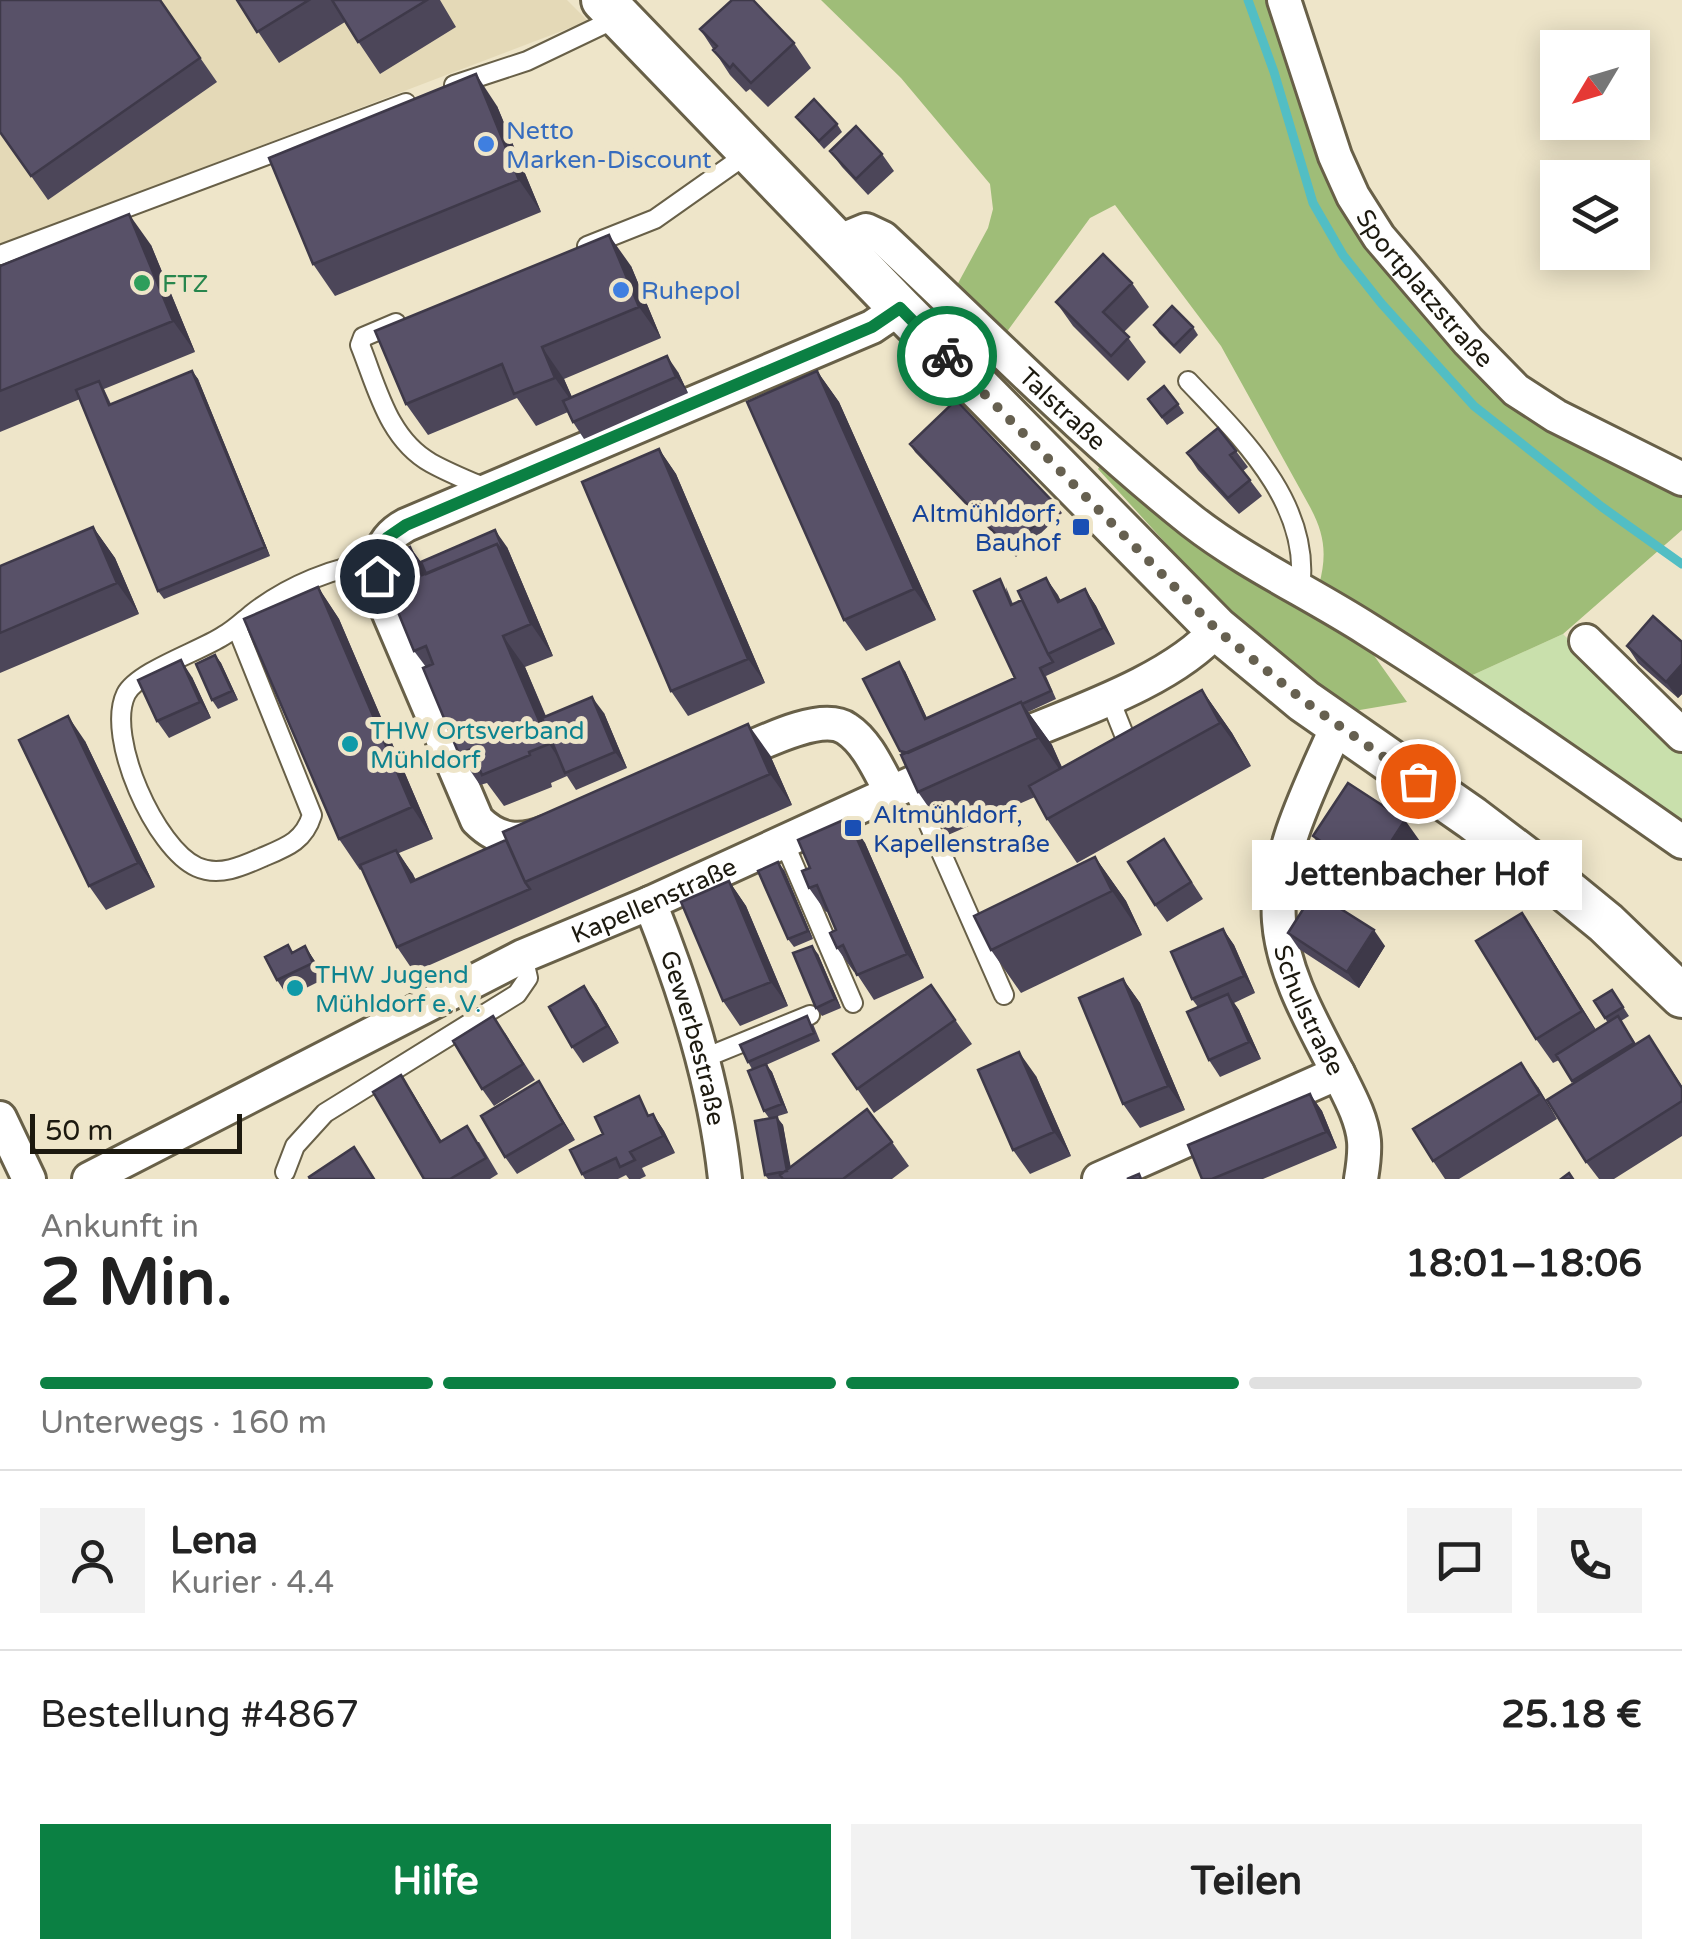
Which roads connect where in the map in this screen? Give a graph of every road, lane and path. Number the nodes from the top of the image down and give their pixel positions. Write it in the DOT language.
graph roads {
  1 [pos="1284,0"];
  2 [pos="611,9"];
  3 [pos="750,152"];
  4 [pos="837,242"];
  5 [pos="0,256"];
  6 [pos="564,256"];
  7 [pos="900,308"];
  8 [pos="418,314"];
  9 [pos="1188,381"];
  10 [pos="1682,479"];
  11 [pos="489,490"];
  12 [pos="379,562"];
  13 [pos="1300,588"];
  14 [pos="237,628"];
  15 [pos="1217,630"];
  16 [pos="1586,641"];
  17 [pos="1109,696"];
  18 [pos="1337,726"];
  19 [pos="1682,735"];
  20 [pos="1136,766"];
  21 [pos="691,773"];
  22 [pos="901,788"];
  23 [pos="583,818"];
  24 [pos="784,842"];
  25 [pos="1682,842"];
  26 [pos="650,903"];
  27 [pos="524,956"];
  28 [pos="1004,995"];
  29 [pos="1682,996"];
  30 [pos="852,1004"];
  31 [pos="810,1015"];
  32 [pos="702,1059"];
  33 [pos="1338,1073"];
  34 [pos="0,1118"];
  35 [pos="285,1172"];
  36 [pos="29,1179"];
  37 [pos="89,1179"];
  38 [pos="725,1179"];
  39 [pos="1099,1179"];
  40 [pos="1361,1179"];
  1 -- 10 [label="street, Sportplatzstraße"];
  2 -- 3 [label="street"];
  2 -- 5 [label="lane"];
  3 -- 4 [label="street"];
  3 -- 6 [label="lane"];
  4 -- 7 [label="street"];
  4 -- 13 [label="street, Talstraße"];
  7 -- 11 [label="street"];
  7 -- 15 [label="street"];
  8 -- 11 [label="lane"];
  9 -- 13 [label="lane"];
  11 -- 12 [label="street"];
  12 -- 14 [label="lane"];
  12 -- 23 [label="street"];
  13 -- 25 [label="street, Talstraße"];
  14 -- 14 [label="lane"];
  15 -- 17 [label="street, Kapellenstraße"];
  15 -- 18 [label="street"];
  16 -- 19 [label="street"];
  17 -- 20 [label="lane"];
  17 -- 22 [label="street, Kapellenstraße"];
  18 -- 29 [label="street"];
  18 -- 33 [label="street, Schulstraße"];
  21 -- 22 [label="street"];
  22 -- 24 [label="street, Kapellenstraße"];
  22 -- 28 [label="lane"];
  24 -- 26 [label="street, Kapellenstraße"];
  24 -- 30 [label="lane"];
  26 -- 27 [label="street, Kapellenstraße"];
  26 -- 32 [label="street, Gewerbestraße"];
  27 -- 35 [label="lane"];
  27 -- 37 [label="street, Kapellenstraße"];
  31 -- 32 [label="lane"];
  32 -- 38 [label="street, Gewerbestraße"];
  33 -- 39 [label="street"];
  33 -- 40 [label="street, Schulstraße"];
  34 -- 36 [label="street"];
}
